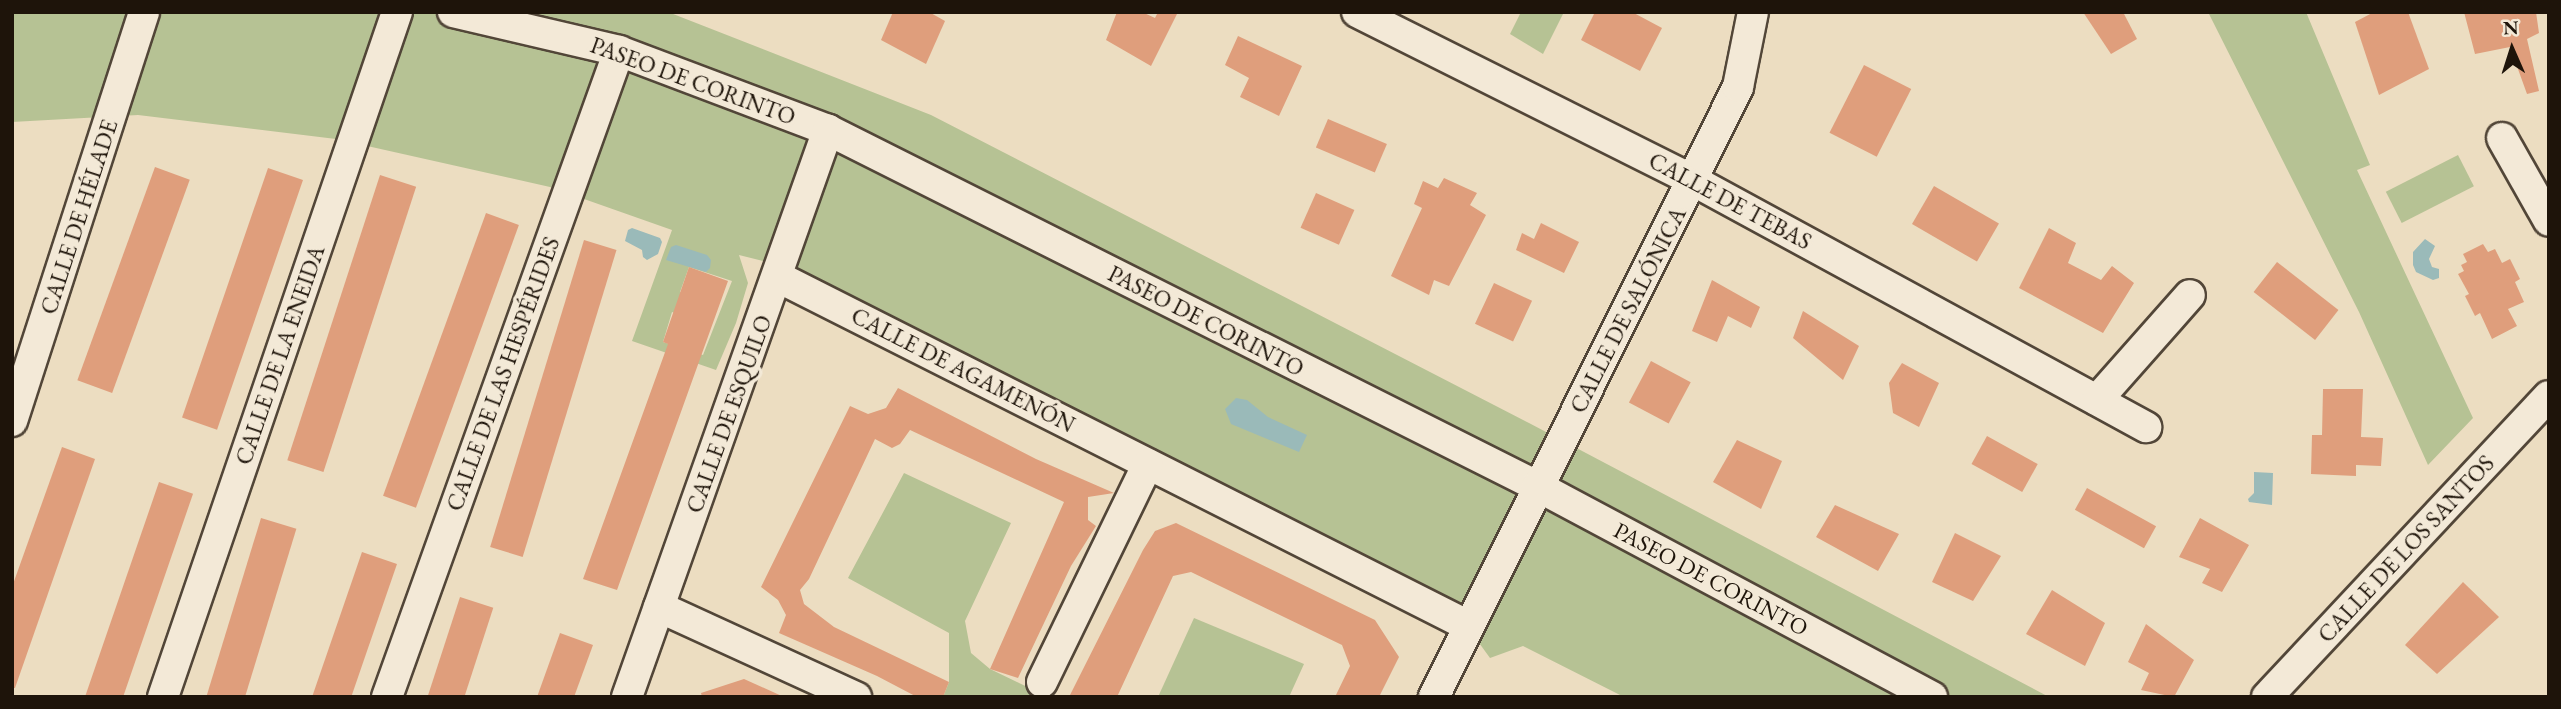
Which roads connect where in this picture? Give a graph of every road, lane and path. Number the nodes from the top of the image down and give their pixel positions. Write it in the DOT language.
graph roads {
  1 [pos="144,12"];
  2 [pos="397,12"];
  3 [pos="453,12"];
  4 [pos="1357,12"];
  5 [pos="1753,12"];
  6 [pos="619,51"];
  7 [pos="828,130"];
  8 [pos="2502,138"];
  9 [pos="1694,181"];
  10 [pos="2549,221"];
  11 [pos="778,277"];
  12 [pos="2190,295"];
  13 [pos="2097,400"];
  14 [pos="2547,401"];
  15 [pos="12,421"];
  16 [pos="2146,427"];
  17 [pos="1148,464"];
  18 [pos="1537,486"];
  19 [pos="659,607"];
  20 [pos="1467,625"];
  21 [pos="1042,682"];
  22 [pos="163,697"];
  23 [pos="387,697"];
  24 [pos="627,697"];
  25 [pos="856,697"];
  26 [pos="1434,697"];
  27 [pos="1931,697"];
  28 [pos="2267,697"];
  1 -- 15 [label="street, CALLE DE HÉLADE"];
  2 -- 22 [label="street, CALLE DE LA ENEIDA"];
  3 -- 6 [label="street, PASEO DE CORINTO"];
  4 -- 9 [label="street, CALLE DE TEBAS"];
  5 -- 9 [label="street, CALLE DE SALÓNICA"];
  6 -- 7 [label="street, PASEO DE CORINTO"];
  6 -- 23 [label="street, CALLE DE LAS HESPÉRIDES"];
  7 -- 11 [label="street, CALLE DE ESQUILO"];
  7 -- 18 [label="street, PASEO DE CORINTO"];
  8 -- 10 [label="street"];
  9 -- 13 [label="street, CALLE DE TEBAS"];
  9 -- 18 [label="street, CALLE DE SALÓNICA"];
  11 -- 17 [label="street, CALLE DE AGAMENÓN"];
  11 -- 19 [label="street, CALLE DE ESQUILO"];
  12 -- 13 [label="street"];
  13 -- 16 [label="street, CALLE DE TEBAS"];
  14 -- 28 [label="street, CALLE DE LOS SANTOS"];
  17 -- 20 [label="street, CALLE DE AGAMENÓN"];
  17 -- 21 [label="street"];
  18 -- 20 [label="street, CALLE DE SALÓNICA"];
  18 -- 27 [label="street, PASEO DE CORINTO"];
  19 -- 24 [label="street, CALLE DE ESQUILO"];
  19 -- 25 [label="street"];
  20 -- 26 [label="street, CALLE DE SALÓNICA"];
}
